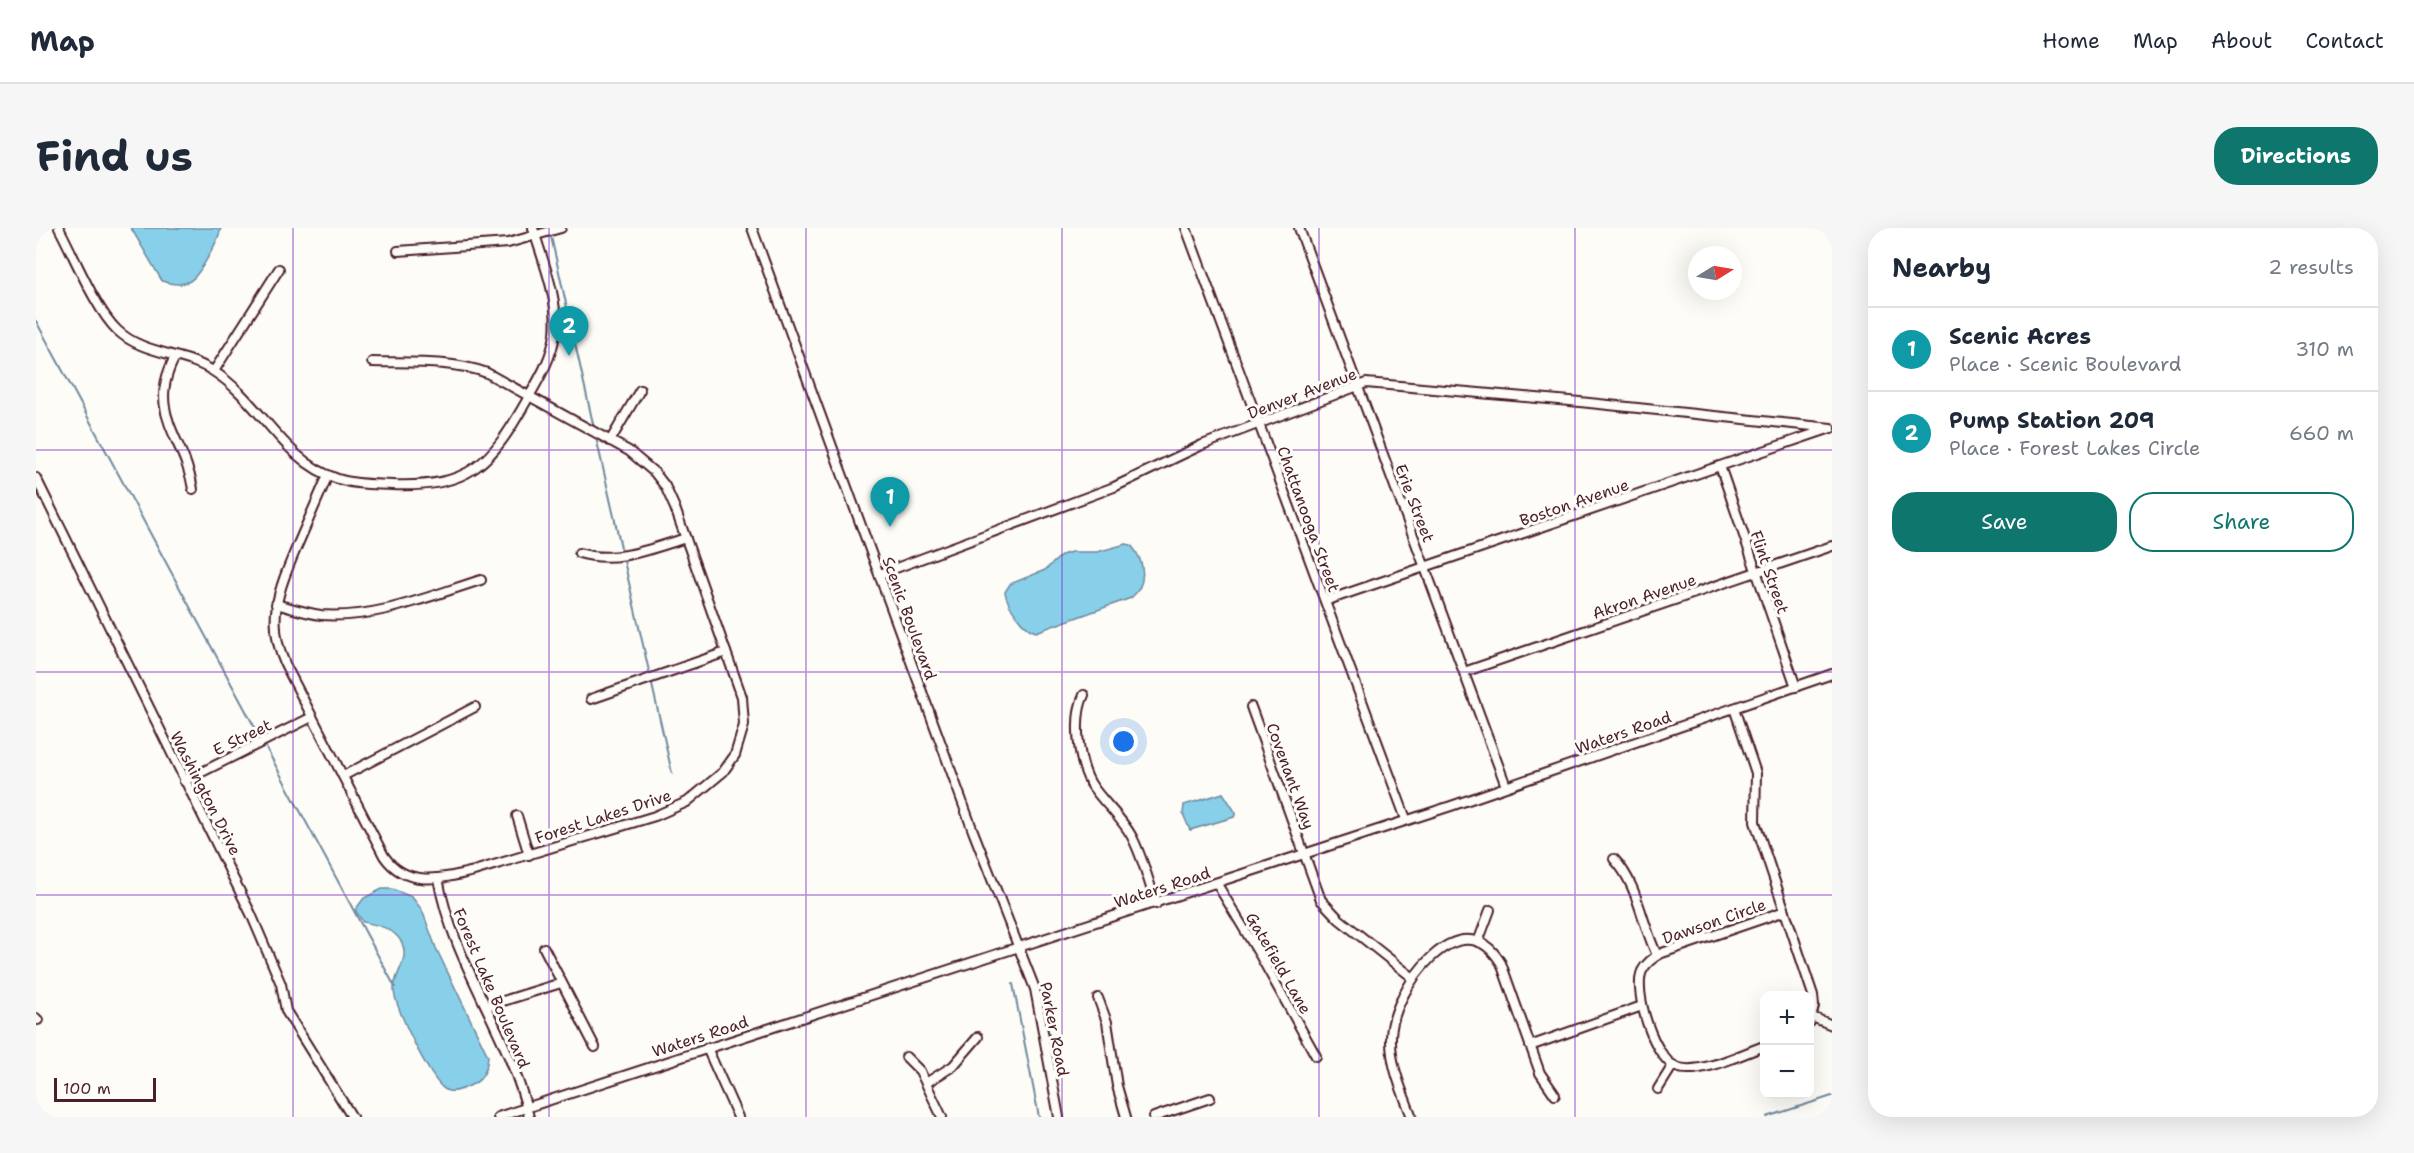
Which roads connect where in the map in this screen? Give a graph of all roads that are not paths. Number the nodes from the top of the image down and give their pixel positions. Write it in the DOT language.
graph roads {
  1 [pos="59,228"];
  2 [pos="561,228"];
  3 [pos="752,228"];
  4 [pos="1186,228"];
  5 [pos="1299,228"];
  6 [pos="534,232"];
  7 [pos="398,251"];
  8 [pos="279,269"];
  9 [pos="174,357"];
  10 [pos="372,362"];
  11 [pos="214,371"];
  12 [pos="1357,386"];
  13 [pos="640,390"];
  14 [pos="529,397"];
  15 [pos="1259,424"];
  16 [pos="1832,427"];
  17 [pos="610,441"];
  18 [pos="1720,466"];
  19 [pos="328,475"];
  20 [pos="36,478"];
  21 [pos="193,489"];
  22 [pos="686,538"];
  23 [pos="1832,546"];
  24 [pos="579,553"];
  25 [pos="1425,567"];
  26 [pos="1756,572"];
  27 [pos="880,573"];
  28 [pos="481,580"];
  29 [pos="1325,602"];
  30 [pos="276,604"];
  31 [pos="726,652"];
  32 [pos="1464,672"];
  33 [pos="1832,675"];
  34 [pos="1796,687"];
  35 [pos="1084,695"];
  36 [pos="591,699"];
  37 [pos="475,707"];
  38 [pos="1251,707"];
  39 [pos="1734,708"];
  40 [pos="312,717"];
  41 [pos="343,776"];
  42 [pos="184,781"];
  43 [pos="1506,786"];
  44 [pos="517,816"];
  45 [pos="1406,819"];
  46 [pos="1305,854"];
  47 [pos="529,855"];
  48 [pos="1614,860"];
  49 [pos="438,878"];
  50 [pos="1217,884"];
  51 [pos="1156,904"];
  52 [pos="1490,910"];
  53 [pos="1785,911"];
  54 [pos="1478,942"];
  55 [pos="1020,947"];
  56 [pos="544,948"];
  57 [pos="1658,955"];
  58 [pos="1412,977"];
  59 [pos="561,983"];
  60 [pos="1812,991"];
  61 [pos="1098,998"];
  62 [pos="487,1006"];
  63 [pos="1642,1006"];
  64 [pos="1814,1021"];
  65 [pos="1832,1026"];
  66 [pos="978,1037"];
  67 [pos="1530,1046"];
  68 [pos="595,1047"];
  69 [pos="707,1048"];
  70 [pos="1760,1048"];
  71 [pos="1316,1056"];
  72 [pos="906,1057"];
  73 [pos="1672,1065"];
  74 [pos="927,1083"];
  75 [pos="1658,1089"];
  76 [pos="1554,1095"];
  77 [pos="1210,1098"];
  78 [pos="527,1108"];
  79 [pos="352,1117"];
  80 [pos="498,1117"];
  81 [pos="529,1117"];
  82 [pos="738,1117"];
  83 [pos="942,1117"];
  84 [pos="1059,1117"];
  85 [pos="1126,1117"];
  86 [pos="1154,1117"];
  87 [pos="1412,1117"];
  1 -- 9 [label="street"];
  2 -- 6 [label="street"];
  3 -- 27 [label="street, Scenic Boulevard"];
  4 -- 15 [label="street, Chattanooga Street"];
  5 -- 12 [label="street, Erie Street"];
  6 -- 7 [label="street"];
  6 -- 14 [label="street"];
  8 -- 11 [label="street"];
  9 -- 11 [label="street"];
  9 -- 21 [label="street"];
  10 -- 14 [label="street, Forest Lakes Drive"];
  11 -- 19 [label="street"];
  12 -- 15 [label="street, Denver Avenue"];
  12 -- 16 [label="street, Denver Avenue"];
  12 -- 25 [label="street, Erie Street"];
  13 -- 17 [label="street"];
  14 -- 17 [label="street, Forest Lakes Drive"];
  14 -- 19 [label="street"];
  15 -- 27 [label="street, Denver Avenue"];
  15 -- 29 [label="street, Chattanooga Street"];
  16 -- 18 [label="street, Boston Avenue"];
  17 -- 22 [label="street, Forest Lakes Drive"];
  18 -- 25 [label="street, Boston Avenue"];
  18 -- 26 [label="street, Flint Street"];
  19 -- 30 [label="street, Forest Lakes Drive"];
  20 -- 42 [label="street, Washington Drive"];
  22 -- 24 [label="street"];
  22 -- 31 [label="street, Forest Lakes Drive"];
  23 -- 26 [label="street, Akron Avenue"];
  25 -- 29 [label="street, Boston Avenue"];
  25 -- 32 [label="street, Erie Street"];
  26 -- 32 [label="street, Akron Avenue"];
  26 -- 34 [label="street, Flint Street"];
  27 -- 55 [label="street, Scenic Boulevard"];
  28 -- 30 [label="street"];
  29 -- 45 [label="street, Chattanooga Street"];
  30 -- 40 [label="street, Forest Lakes Drive"];
  31 -- 36 [label="street"];
  31 -- 47 [label="street, Forest Lakes Drive"];
  32 -- 43 [label="street, Erie Street"];
  33 -- 34 [label="street, Waters Road"];
  34 -- 39 [label="street, Waters Road"];
  35 -- 51 [label="street"];
  37 -- 41 [label="street"];
  38 -- 46 [label="street, Covenant Way"];
  39 -- 43 [label="street, Waters Road"];
  39 -- 53 [label="street, Dawson Circle"];
  40 -- 41 [label="street, Forest Lakes Drive"];
  40 -- 42 [label="street, E Street"];
  41 -- 49 [label="street, Forest Lakes Drive"];
  42 -- 79 [label="street, Washington Drive"];
  43 -- 45 [label="street, Waters Road"];
  44 -- 47 [label="street"];
  45 -- 46 [label="street, Waters Road"];
  46 -- 50 [label="street, Waters Road"];
  46 -- 58 [label="street, Covenant Way"];
  47 -- 49 [label="street, Forest Lakes Drive"];
  48 -- 57 [label="street"];
  49 -- 62 [label="street, Forest Lake Boulevard"];
  50 -- 51 [label="street, Waters Road"];
  50 -- 71 [label="street, Gatefield Lane"];
  51 -- 55 [label="street, Waters Road"];
  52 -- 54 [label="street"];
  53 -- 57 [label="street, Dawson Circle"];
  53 -- 60 [label="street, Dawson Circle"];
  54 -- 58 [label="street"];
  54 -- 67 [label="street"];
  55 -- 69 [label="street, Waters Road"];
  55 -- 84 [label="street, Parker Road"];
  56 -- 59 [label="street"];
  57 -- 63 [label="street, Dawson Circle"];
  58 -- 87 [label="street"];
  59 -- 62 [label="street"];
  59 -- 68 [label="street"];
  61 -- 85 [label="street"];
  62 -- 78 [label="street, Forest Lake Boulevard"];
  63 -- 67 [label="street"];
  63 -- 73 [label="street, Dawson Circle"];
  64 -- 65 [label="street"];
  66 -- 74 [label="street"];
  67 -- 76 [label="street"];
  69 -- 78 [label="street, Waters Road"];
  69 -- 82 [label="street"];
  70 -- 73 [label="street"];
  72 -- 74 [label="street"];
  73 -- 75 [label="street"];
  74 -- 83 [label="street"];
  77 -- 86 [label="street"];
  78 -- 80 [label="street, Waters Road"];
  78 -- 81 [label="street, Forest Lake Boulevard"];
}
